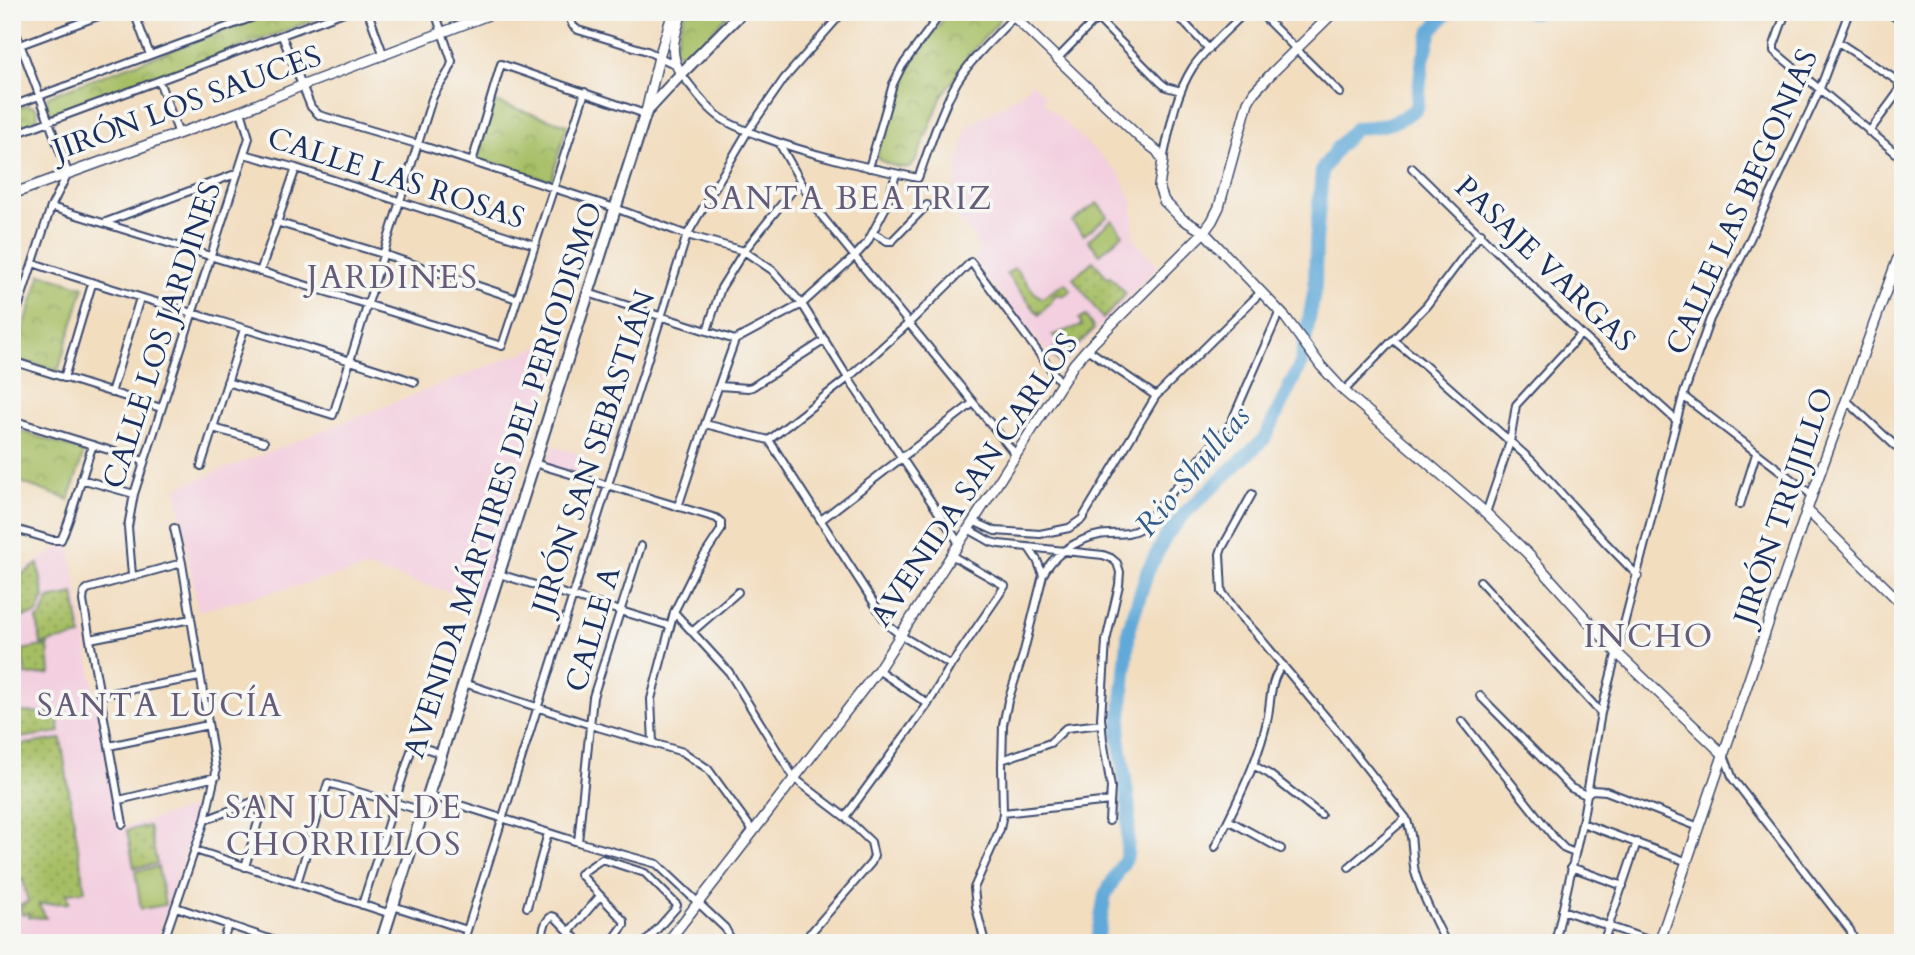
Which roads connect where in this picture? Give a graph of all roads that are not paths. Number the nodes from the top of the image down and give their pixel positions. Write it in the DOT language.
graph roads {
  1 [pos="109,12"];
  2 [pos="134,12"];
  3 [pos="239,12"];
  4 [pos="267,12"];
  5 [pos="344,12"];
  6 [pos="368,12"];
  7 [pos="435,12"];
  8 [pos="496,12"];
  9 [pos="567,12"];
  10 [pos="673,12"];
  11 [pos="682,12"];
  12 [pos="742,12"];
  13 [pos="843,12"];
  14 [pos="943,12"];
  15 [pos="1174,12"];
  16 [pos="1245,12"];
  17 [pos="1259,12"];
  18 [pos="1334,12"];
  19 [pos="1786,12"];
  20 [pos="1849,12"];
  21 [pos="1887,12"];
  22 [pos="1013,14"];
  23 [pos="1100,15"];
  24 [pos="12,22"];
  25 [pos="243,22"];
  26 [pos="1903,22"];
  27 [pos="442,33"];
  28 [pos="282,36"];
  29 [pos="1838,42"];
  30 [pos="20,45"];
  31 [pos="1209,49"];
  32 [pos="1297,50"];
  33 [pos="150,55"];
  34 [pos="384,56"];
  35 [pos="659,57"];
  36 [pos="1057,59"];
  37 [pos="678,69"];
  38 [pos="159,81"];
  39 [pos="301,86"];
  40 [pos="1181,91"];
  41 [pos="1819,91"];
  42 [pos="585,93"];
  43 [pos="1340,93"];
  44 [pos="40,96"];
  45 [pos="12,106"];
  46 [pos="241,111"];
  47 [pos="646,113"];
  48 [pos="49,121"];
  49 [pos="748,131"];
  50 [pos="1869,132"];
  51 [pos="179,134"];
  52 [pos="12,135"];
  53 [pos="779,143"];
  54 [pos="417,144"];
  55 [pos="244,154"];
  56 [pos="1903,159"];
  57 [pos="1163,160"];
  58 [pos="472,162"];
  59 [pos="296,168"];
  60 [pos="869,168"];
  61 [pos="1412,168"];
  62 [pos="68,173"];
  63 [pos="237,173"];
  64 [pos="896,174"];
  65 [pos="800,181"];
  66 [pos="553,188"];
  67 [pos="12,194"];
  68 [pos="399,201"];
  69 [pos="927,205"];
  70 [pos="51,207"];
  71 [pos="615,208"];
  72 [pos="276,222"];
  73 [pos="104,223"];
  74 [pos="1203,232"];
  75 [pos="873,233"];
  76 [pos="1481,233"];
  77 [pos="687,235"];
  78 [pos="1903,244"];
  79 [pos="535,245"];
  80 [pos="744,251"];
  81 [pos="383,254"];
  82 [pos="211,256"];
  83 [pos="855,256"];
  84 [pos="33,263"];
  85 [pos="1894,269"];
  86 [pos="260,272"];
  87 [pos="92,284"];
  88 [pos="1903,286"];
  89 [pos="1261,292"];
  90 [pos="588,293"];
  91 [pos="140,298"];
  92 [pos="517,299"];
  93 [pos="368,303"];
  94 [pos="802,304"];
  95 [pos="191,313"];
  96 [pos="1282,314"];
  97 [pos="661,317"];
  98 [pos="909,323"];
  99 [pos="12,327"];
  100 [pos="244,329"];
  101 [pos="707,331"];
  102 [pos="1581,334"];
  103 [pos="735,340"];
  104 [pos="825,340"];
  105 [pos="1393,340"];
  106 [pos="1087,349"];
  107 [pos="350,360"];
  108 [pos="12,361"];
  109 [pos="64,378"];
  110 [pos="848,378"];
  111 [pos="227,382"];
  112 [pos="415,382"];
  113 [pos="1061,383"];
  114 [pos="719,386"];
  115 [pos="1344,391"];
  116 [pos="111,393"];
  117 [pos="1156,396"];
  118 [pos="1683,396"];
  119 [pos="1846,400"];
  120 [pos="973,403"];
  121 [pos="161,408"];
  122 [pos="12,420"];
  123 [pos="1677,421"];
  124 [pos="705,424"];
  125 [pos="213,428"];
  126 [pos="769,440"];
  127 [pos="264,442"];
  128 [pos="1510,442"];
  129 [pos="93,445"];
  130 [pos="1903,453"];
  131 [pos="1756,454"];
  132 [pos="1016,455"];
  133 [pos="902,458"];
  134 [pos="144,461"];
  135 [pos="534,463"];
  136 [pos="201,466"];
  137 [pos="80,479"];
  138 [pos="608,485"];
  139 [pos="134,494"];
  140 [pos="1252,494"];
  141 [pos="1812,495"];
  142 [pos="1740,505"];
  143 [pos="678,507"];
  144 [pos="1807,510"];
  145 [pos="1486,513"];
  146 [pos="821,520"];
  147 [pos="970,525"];
  148 [pos="12,528"];
  149 [pos="174,528"];
  150 [pos="959,543"];
  151 [pos="641,546"];
  152 [pos="1029,548"];
  153 [pos="1063,552"];
  154 [pos="951,555"];
  155 [pos="182,563"];
  156 [pos="499,574"];
  157 [pos="132,575"];
  158 [pos="1043,575"];
  159 [pos="1638,576"];
  160 [pos="1480,581"];
  161 [pos="738,592"];
  162 [pos="573,596"];
  163 [pos="1903,605"];
  164 [pos="620,611"];
  165 [pos="674,612"];
  166 [pos="191,619"];
  167 [pos="670,626"];
  168 [pos="692,632"];
  169 [pos="900,635"];
  170 [pos="90,639"];
  171 [pos="1616,652"];
  172 [pos="951,664"];
  173 [pos="1283,665"];
  174 [pos="878,670"];
  175 [pos="200,677"];
  176 [pos="464,684"];
  177 [pos="100,695"];
  178 [pos="1480,696"];
  179 [pos="928,704"];
  180 [pos="537,707"];
  181 [pos="1601,713"];
  182 [pos="1462,721"];
  183 [pos="1102,724"];
  184 [pos="208,725"];
  185 [pos="591,725"];
  186 [pos="653,743"];
  187 [pos="109,746"];
  188 [pos="442,754"];
  189 [pos="1724,755"];
  190 [pos="1002,760"];
  191 [pos="1253,765"];
  192 [pos="216,778"];
  193 [pos="794,778"];
  194 [pos="428,795"];
  195 [pos="1586,795"];
  196 [pos="119,800"];
  197 [pos="1110,801"];
  198 [pos="394,803"];
  199 [pos="423,811"];
  200 [pos="1003,813"];
  201 [pos="1321,815"];
  202 [pos="845,817"];
  203 [pos="502,818"];
  204 [pos="1406,818"];
  205 [pos="205,820"];
  206 [pos="1228,820"];
  207 [pos="1109,821"];
  208 [pos="1582,823"];
  209 [pos="123,824"];
  210 [pos="1699,827"];
  211 [pos="753,831"];
  212 [pos="548,833"];
  213 [pos="578,842"];
  214 [pos="1637,842"];
  215 [pos="1216,847"];
  216 [pos="1281,849"];
  217 [pos="195,850"];
  218 [pos="1575,853"];
  219 [pos="1688,862"];
  220 [pos="245,867"];
  221 [pos="1349,867"];
  222 [pos="1572,867"];
  223 [pos="297,883"];
  224 [pos="1623,886"];
  225 [pos="600,895"];
  226 [pos="699,903"];
  227 [pos="362,905"];
  228 [pos="176,907"];
  229 [pos="527,907"];
  230 [pos="392,910"];
  231 [pos="1562,910"];
  232 [pos="228,925"];
  233 [pos="1609,926"];
  234 [pos="467,930"];
  235 [pos="569,932"];
  236 [pos="810,933"];
  237 [pos="612,942"];
  238 [pos="163,943"];
  239 [pos="222,943"];
  240 [pos="281,943"];
  241 [pos="381,943"];
  242 [pos="463,943"];
  243 [pos="542,943"];
  244 [pos="580,943"];
  245 [pos="645,943"];
  246 [pos="667,943"];
  247 [pos="733,943"];
  248 [pos="802,943"];
  249 [pos="819,943"];
  250 [pos="985,943"];
  251 [pos="1446,943"];
  252 [pos="1555,943"];
  253 [pos="1603,943"];
  254 [pos="1658,943"];
  255 [pos="1856,943"];
  1 -- 30 [label="street"];
  2 -- 33 [label="street"];
  3 -- 25 [label="street"];
  4 -- 25 [label="street"];
  5 -- 28 [label="street"];
  6 -- 34 [label="street"];
  7 -- 27 [label="street"];
  8 -- 27 [label="main road, JIRÓN LOS SAUCES"];
  9 -- 35 [label="street"];
  10 -- 35 [label="main road, AVENIDA MÁRTIRES DEL PERIODISMO"];
  11 -- 37 [label="main road"];
  12 -- 37 [label="main road, AVENIDA MÁRTIRES DEL PERIODISMO"];
  13 -- 49 [label="street, JIRÓN SAN SEBASTIÁN"];
  14 -- 60 [label="street"];
  15 -- 31 [label="street"];
  16 -- 31 [label="street"];
  17 -- 32 [label="street"];
  18 -- 32 [label="main road, AVENIDA SAN CARLOS"];
  19 -- 41 [label="street"];
  20 -- 29 [label="street, CALLE LAS BEGONIAS"];
  21 -- 26 [label="street"];
  22 -- 36 [label="main road"];
  22 -- 64 [label="street"];
  23 -- 36 [label="street"];
  23 -- 40 [label="street"];
  24 -- 30 [label="street"];
  25 -- 33 [label="street"];
  27 -- 34 [label="main road, JIRÓN LOS SAUCES"];
  27 -- 54 [label="street"];
  28 -- 38 [label="street"];
  28 -- 39 [label="street"];
  29 -- 41 [label="street, CALLE LAS BEGONIAS"];
  29 -- 50 [label="street"];
  30 -- 44 [label="street"];
  31 -- 40 [label="street"];
  32 -- 43 [label="street"];
  32 -- 74 [label="main road, AVENIDA SAN CARLOS"];
  33 -- 44 [label="street"];
  34 -- 39 [label="main road, JIRÓN LOS SAUCES"];
  35 -- 37 [label="street"];
  35 -- 47 [label="main road, AVENIDA MÁRTIRES DEL PERIODISMO"];
  36 -- 57 [label="main road"];
  37 -- 47 [label="main road, AVENIDA MÁRTIRES DEL PERIODISMO"];
  37 -- 49 [label="street"];
  38 -- 48 [label="street"];
  38 -- 51 [label="street"];
  39 -- 46 [label="main road, JIRÓN LOS SAUCES"];
  39 -- 54 [label="street"];
  40 -- 57 [label="street"];
  41 -- 50 [label="street"];
  41 -- 118 [label="street, CALLE LAS BEGONIAS"];
  42 -- 47 [label="street"];
  42 -- 58 [label="street"];
  42 -- 66 [label="street"];
  44 -- 45 [label="street"];
  44 -- 48 [label="street"];
  46 -- 51 [label="main road, JIRÓN LOS SAUCES"];
  46 -- 55 [label="street, CALLE LOS JARDINES"];
  47 -- 71 [label="main road, AVENIDA MÁRTIRES DEL PERIODISMO"];
  48 -- 52 [label="street"];
  48 -- 62 [label="street"];
  49 -- 53 [label="street"];
  49 -- 77 [label="street, JIRÓN SAN SEBASTIÁN"];
  50 -- 56 [label="street"];
  51 -- 62 [label="main road, JIRÓN LOS SAUCES"];
  53 -- 60 [label="street"];
  53 -- 65 [label="street"];
  54 -- 58 [label="street"];
  54 -- 68 [label="street"];
  55 -- 59 [label="street, CALLE LAS ROSAS"];
  55 -- 63 [label="street, CALLE LOS JARDINES"];
  57 -- 74 [label="main road"];
  58 -- 66 [label="street"];
  59 -- 68 [label="street, CALLE LAS ROSAS"];
  59 -- 72 [label="street"];
  60 -- 64 [label="street"];
  61 -- 76 [label="street, PASAJE VARGAS"];
  62 -- 67 [label="main road, JIRÓN LOS SAUCES"];
  62 -- 70 [label="street"];
  63 -- 73 [label="street"];
  63 -- 82 [label="street, CALLE LOS JARDINES"];
  64 -- 75 [label="street"];
  65 -- 80 [label="street"];
  65 -- 83 [label="street"];
  66 -- 71 [label="street"];
  66 -- 79 [label="street"];
  68 -- 79 [label="street, CALLE LAS ROSAS"];
  68 -- 81 [label="street"];
  69 -- 75 [label="street"];
  70 -- 73 [label="street"];
  70 -- 84 [label="street"];
  71 -- 77 [label="street"];
  71 -- 90 [label="main road, AVENIDA MÁRTIRES DEL PERIODISMO"];
  72 -- 81 [label="street"];
  72 -- 86 [label="street"];
  73 -- 82 [label="street"];
  74 -- 89 [label="main road"];
  74 -- 106 [label="main road, AVENIDA SAN CARLOS"];
  75 -- 83 [label="street"];
  76 -- 102 [label="street, PASAJE VARGAS"];
  76 -- 105 [label="street"];
  77 -- 80 [label="street"];
  77 -- 97 [label="street, JIRÓN SAN SEBASTIÁN"];
  78 -- 85 [label="main road, JIRÓN TRUJILLO"];
  79 -- 92 [label="street"];
  80 -- 94 [label="street"];
  80 -- 101 [label="street"];
  81 -- 92 [label="street"];
  81 -- 93 [label="street"];
  82 -- 86 [label="street"];
  82 -- 95 [label="street, CALLE LOS JARDINES"];
  83 -- 94 [label="street"];
  83 -- 98 [label="street"];
  84 -- 87 [label="street"];
  84 -- 99 [label="street"];
  85 -- 88 [label="street"];
  85 -- 119 [label="main road, JIRÓN TRUJILLO"];
  86 -- 93 [label="street"];
  87 -- 91 [label="street"];
  87 -- 109 [label="street"];
  89 -- 96 [label="main road"];
  89 -- 117 [label="street"];
  90 -- 97 [label="street"];
  90 -- 135 [label="main road, AVENIDA MÁRTIRES DEL PERIODISMO"];
  91 -- 95 [label="street"];
  91 -- 116 [label="street"];
  92 -- 93 [label="street"];
  93 -- 107 [label="street"];
  94 -- 103 [label="street"];
  94 -- 104 [label="street"];
  95 -- 100 [label="street"];
  95 -- 121 [label="street, CALLE LOS JARDINES"];
  96 -- 115 [label="main road"];
  96 -- 153 [label="street"];
  97 -- 101 [label="street"];
  97 -- 138 [label="street, JIRÓN SAN SEBASTIÁN"];
  98 -- 110 [label="street"];
  98 -- 113 [label="street"];
  98 -- 120 [label="street"];
  100 -- 107 [label="street"];
  100 -- 111 [label="street"];
  101 -- 103 [label="street"];
  102 -- 123 [label="street, PASAJE VARGAS"];
  102 -- 128 [label="street"];
  103 -- 114 [label="street"];
  104 -- 110 [label="street"];
  104 -- 114 [label="street"];
  105 -- 115 [label="street"];
  105 -- 128 [label="street"];
  106 -- 113 [label="main road, AVENIDA SAN CARLOS"];
  106 -- 117 [label="street"];
  107 -- 111 [label="street"];
  107 -- 112 [label="street"];
  108 -- 109 [label="street"];
  109 -- 116 [label="street"];
  110 -- 126 [label="street"];
  110 -- 133 [label="street"];
  111 -- 125 [label="street"];
  113 -- 132 [label="main road, AVENIDA SAN CARLOS"];
  114 -- 124 [label="street"];
  115 -- 145 [label="main road"];
  116 -- 121 [label="street"];
  117 -- 147 [label="street"];
  118 -- 123 [label="street, CALLE LAS BEGONIAS"];
  118 -- 131 [label="street"];
  119 -- 130 [label="street"];
  119 -- 141 [label="main road, JIRÓN TRUJILLO"];
  120 -- 132 [label="street"];
  120 -- 133 [label="street"];
  121 -- 134 [label="street, CALLE LOS JARDINES"];
  122 -- 129 [label="street"];
  123 -- 159 [label="street, CALLE LAS BEGONIAS"];
  124 -- 126 [label="street"];
  124 -- 143 [label="street"];
  125 -- 127 [label="street"];
  125 -- 136 [label="street"];
  126 -- 146 [label="street"];
  128 -- 145 [label="street"];
  128 -- 159 [label="street"];
  129 -- 134 [label="street"];
  129 -- 137 [label="street"];
  131 -- 141 [label="street"];
  131 -- 142 [label="street"];
  132 -- 147 [label="main road, AVENIDA SAN CARLOS"];
  133 -- 146 [label="street"];
  133 -- 150 [label="street"];
  134 -- 139 [label="street, CALLE LOS JARDINES"];
  135 -- 138 [label="street"];
  135 -- 156 [label="main road, AVENIDA MÁRTIRES DEL PERIODISMO"];
  137 -- 139 [label="street"];
  137 -- 148 [label="street"];
  138 -- 143 [label="street"];
  138 -- 162 [label="street, JIRÓN SAN SEBASTIÁN"];
  139 -- 157 [label="street, CALLE LOS JARDINES"];
  140 -- 173 [label="street"];
  141 -- 144 [label="main road, JIRÓN TRUJILLO"];
  143 -- 165 [label="street"];
  144 -- 163 [label="main road"];
  144 -- 189 [label="main road, JIRÓN TRUJILLO"];
  145 -- 171 [label="main road"];
  146 -- 169 [label="street"];
  147 -- 150 [label="main road, AVENIDA SAN CARLOS"];
  147 -- 152 [label="street"];
  149 -- 155 [label="street"];
  150 -- 154 [label="main road, AVENIDA SAN CARLOS"];
  151 -- 164 [label="street, CALLE A"];
  152 -- 153 [label="street"];
  152 -- 158 [label="street"];
  153 -- 158 [label="street"];
  153 -- 183 [label="street"];
  154 -- 169 [label="main road, AVENIDA SAN CARLOS"];
  154 -- 172 [label="street"];
  155 -- 157 [label="street"];
  155 -- 166 [label="street"];
  156 -- 162 [label="street"];
  156 -- 176 [label="main road, AVENIDA MÁRTIRES DEL PERIODISMO"];
  157 -- 170 [label="street"];
  158 -- 190 [label="street"];
  159 -- 171 [label="street, CALLE LAS BEGONIAS"];
  160 -- 181 [label="street"];
  161 -- 168 [label="street"];
  162 -- 164 [label="street"];
  162 -- 180 [label="street, JIRÓN SAN SEBASTIÁN"];
  164 -- 167 [label="street"];
  164 -- 185 [label="street, CALLE A"];
  165 -- 167 [label="street"];
  165 -- 168 [label="street"];
  166 -- 170 [label="street"];
  166 -- 175 [label="street"];
  167 -- 186 [label="street"];
  168 -- 193 [label="street"];
  169 -- 172 [label="street"];
  169 -- 174 [label="main road, AVENIDA SAN CARLOS"];
  170 -- 177 [label="street"];
  171 -- 181 [label="street, CALLE LAS BEGONIAS"];
  171 -- 189 [label="main road"];
  172 -- 179 [label="street"];
  173 -- 191 [label="street"];
  173 -- 204 [label="street"];
  174 -- 179 [label="street"];
  174 -- 193 [label="main road, AVENIDA SAN CARLOS"];
  175 -- 177 [label="street"];
  175 -- 184 [label="street"];
  176 -- 180 [label="street"];
  176 -- 188 [label="main road, AVENIDA MÁRTIRES DEL PERIODISMO"];
  177 -- 187 [label="street"];
  178 -- 195 [label="street"];
  179 -- 202 [label="street"];
  180 -- 185 [label="street"];
  180 -- 203 [label="street, JIRÓN SAN SEBASTIÁN"];
  181 -- 195 [label="street, CALLE LAS BEGONIAS"];
  182 -- 218 [label="street"];
  183 -- 190 [label="street"];
  183 -- 197 [label="street"];
  184 -- 187 [label="street"];
  184 -- 192 [label="street"];
  185 -- 186 [label="street"];
  185 -- 213 [label="street, CALLE A"];
  186 -- 211 [label="street"];
  187 -- 196 [label="street"];
  188 -- 194 [label="main road, AVENIDA MÁRTIRES DEL PERIODISMO"];
  188 -- 198 [label="street"];
  189 -- 210 [label="main road, JIRÓN TRUJILLO"];
  189 -- 255 [label="street"];
  190 -- 200 [label="street"];
  191 -- 201 [label="street"];
  191 -- 206 [label="street"];
  192 -- 196 [label="street"];
  192 -- 205 [label="street"];
  193 -- 202 [label="street"];
  193 -- 211 [label="main road, AVENIDA SAN CARLOS"];
  194 -- 199 [label="main road, AVENIDA MÁRTIRES DEL PERIODISMO"];
  194 -- 203 [label="street"];
  195 -- 208 [label="street, CALLE LAS BEGONIAS"];
  195 -- 210 [label="street"];
  196 -- 209 [label="street"];
  197 -- 200 [label="street"];
  197 -- 207 [label="street"];
  198 -- 199 [label="street"];
  198 -- 223 [label="street"];
  198 -- 227 [label="street"];
  199 -- 230 [label="main road, AVENIDA MÁRTIRES DEL PERIODISMO"];
  200 -- 250 [label="street"];
  202 -- 236 [label="street"];
  203 -- 212 [label="street"];
  203 -- 234 [label="street, JIRÓN SAN SEBASTIÁN"];
  204 -- 221 [label="street"];
  204 -- 251 [label="street"];
  205 -- 217 [label="street"];
  205 -- 220 [label="street"];
  206 -- 215 [label="street"];
  206 -- 216 [label="street"];
  208 -- 214 [label="street"];
  208 -- 218 [label="street, CALLE LAS BEGONIAS"];
  210 -- 219 [label="main road, JIRÓN TRUJILLO"];
  211 -- 226 [label="main road, AVENIDA SAN CARLOS"];
  212 -- 213 [label="street"];
  212 -- 229 [label="street"];
  213 -- 226 [label="street"];
  214 -- 219 [label="street"];
  214 -- 224 [label="street"];
  217 -- 220 [label="street"];
  217 -- 228 [label="street"];
  218 -- 222 [label="street, CALLE LAS BEGONIAS"];
  219 -- 254 [label="main road, JIRÓN TRUJILLO"];
  220 -- 223 [label="street"];
  222 -- 224 [label="street"];
  222 -- 231 [label="street, CALLE LAS BEGONIAS"];
  223 -- 227 [label="street"];
  224 -- 233 [label="street"];
  225 -- 235 [label="street"];
  225 -- 237 [label="street"];
  225 -- 245 [label="street"];
  226 -- 246 [label="main road, AVENIDA SAN CARLOS"];
  226 -- 247 [label="street"];
  227 -- 230 [label="street"];
  228 -- 232 [label="street"];
  228 -- 238 [label="street"];
  230 -- 234 [label="street"];
  230 -- 241 [label="main road, AVENIDA MÁRTIRES DEL PERIODISMO"];
  231 -- 233 [label="street"];
  231 -- 252 [label="street, CALLE LAS BEGONIAS"];
  232 -- 239 [label="street"];
  232 -- 240 [label="street"];
  233 -- 253 [label="street"];
  233 -- 254 [label="street"];
  234 -- 242 [label="street, JIRÓN SAN SEBASTIÁN"];
  235 -- 243 [label="street"];
  235 -- 244 [label="street"];
  236 -- 248 [label="street"];
  236 -- 249 [label="street"];
}
